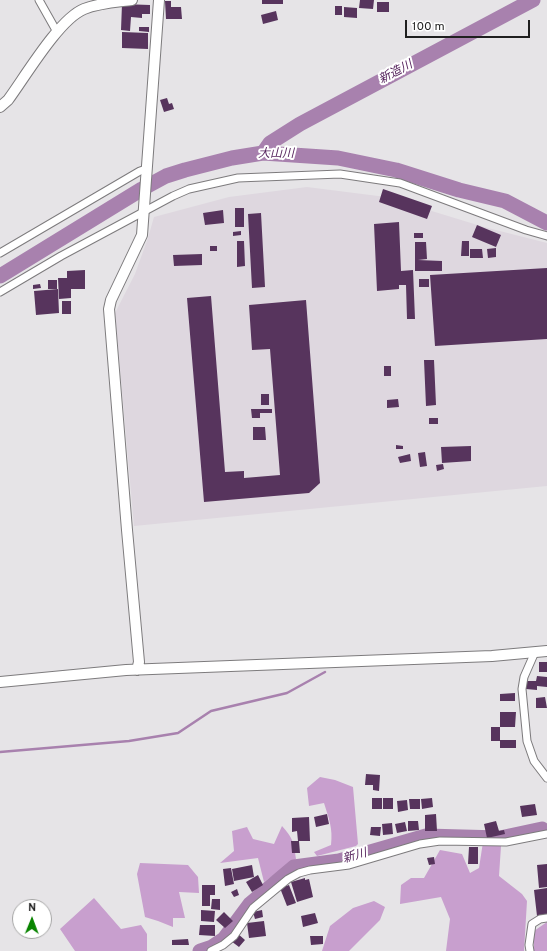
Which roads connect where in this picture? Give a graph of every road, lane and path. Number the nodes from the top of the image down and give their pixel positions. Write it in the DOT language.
graph roads {
  1 [pos="39,0"];
  2 [pos="132,0"];
  3 [pos="158,0"];
  4 [pos="57,32"];
  5 [pos="0,107"];
  6 [pos="146,169"];
  7 [pos="144,211"];
  8 [pos="547,236"];
  9 [pos="0,253"];
  10 [pos="0,292"];
  11 [pos="547,651"];
  12 [pos="535,652"];
  13 [pos="137,670"];
  14 [pos="0,682"];
  15 [pos="547,778"];
  16 [pos="547,834"];
  17 [pos="547,918"];
  18 [pos="211,951"];
  19 [pos="530,951"];
  1 -- 4 [label="street"];
  2 -- 4 [label="street"];
  3 -- 6 [label="street"];
  4 -- 5 [label="street"];
  6 -- 7 [label="street"];
  6 -- 9 [label="street"];
  7 -- 8 [label="street"];
  7 -- 10 [label="street"];
  7 -- 13 [label="street"];
  11 -- 12 [label="street"];
  12 -- 13 [label="street"];
  12 -- 15 [label="street"];
  13 -- 14 [label="street"];
  16 -- 18 [label="street"];
  17 -- 19 [label="street"];
}
